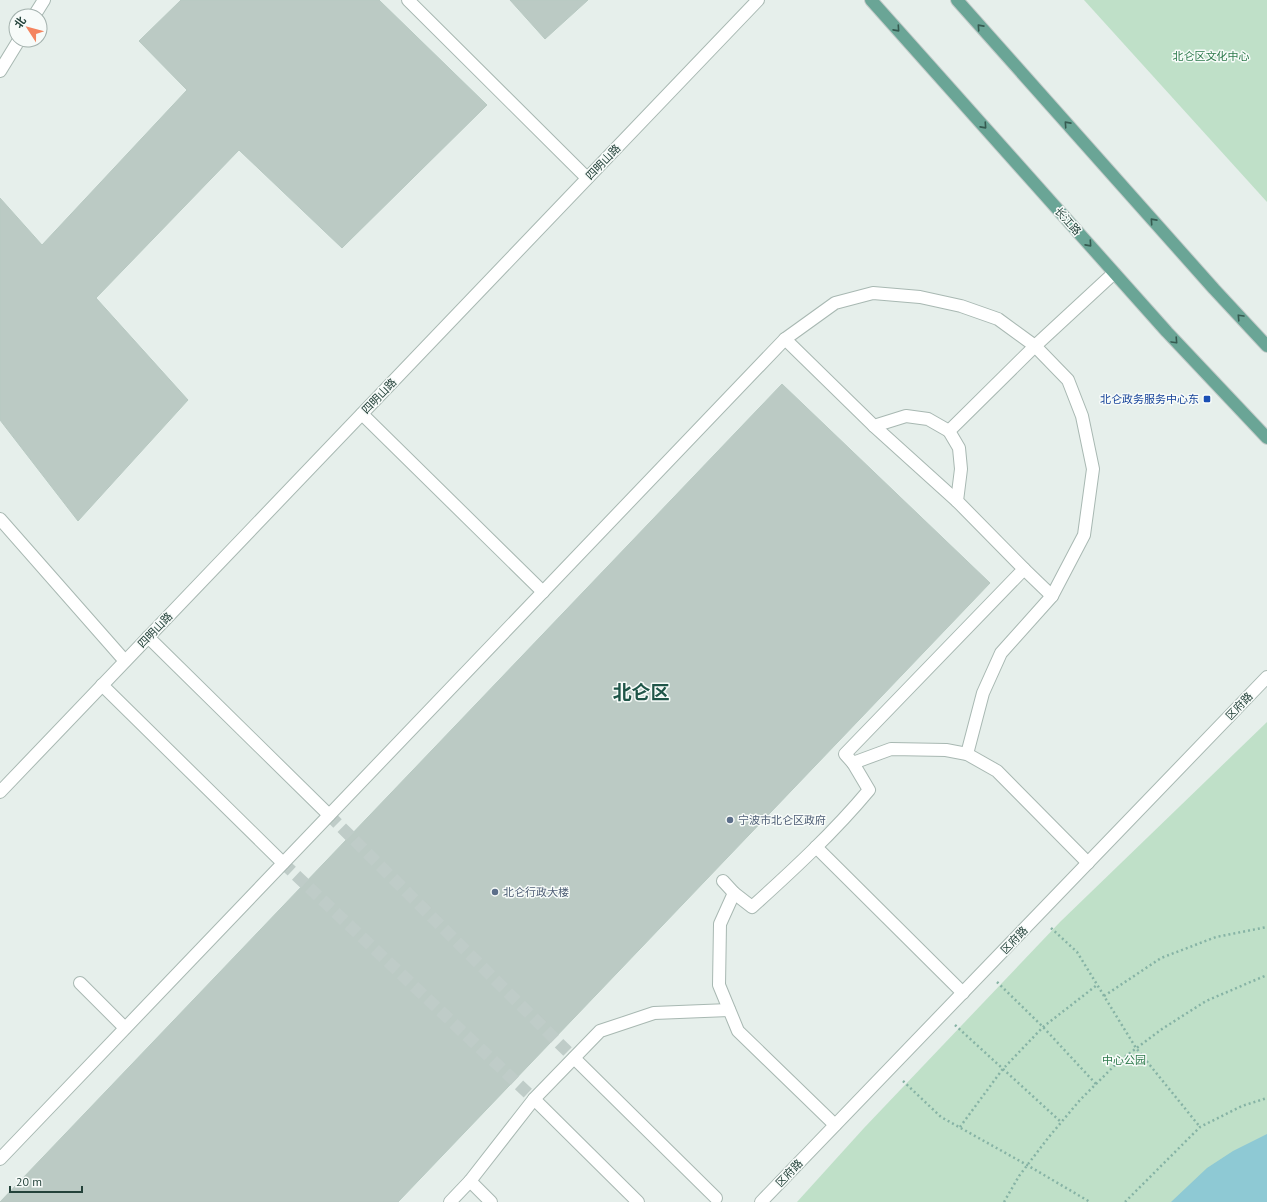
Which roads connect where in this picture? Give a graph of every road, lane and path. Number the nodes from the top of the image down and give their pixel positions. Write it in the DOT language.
graph roads {
  1 [pos="408,0"];
  2 [pos="758,0"];
  3 [pos="872,0"];
  4 [pos="957,0"];
  5 [pos="14,48"];
  6 [pos="0,71"];
  7 [pos="588,178"];
  8 [pos="1114,273"];
  9 [pos="785,339"];
  10 [pos="1034,346"];
  11 [pos="1267,346"];
  12 [pos="362,414"];
  13 [pos="874,426"];
  14 [pos="949,431"];
  15 [pos="1267,438"];
  16 [pos="957,501"];
  17 [pos="0,519"];
  18 [pos="1024,569"];
  19 [pos="543,592"];
  20 [pos="1052,596"];
  21 [pos="148,637"];
  22 [pos="125,661"];
  23 [pos="1267,677"];
  24 [pos="102,684"];
  25 [pos="967,754"];
  26 [pos="853,763"];
  27 [pos="0,792"];
  28 [pos="329,815"];
  29 [pos="816,847"];
  30 [pos="283,863"];
  31 [pos="1088,863"];
  32 [pos="723,881"];
  33 [pos="734,893"];
  34 [pos="1037,916"];
  35 [pos="1267,927"];
  36 [pos="985,969"];
  37 [pos="1267,975"];
  38 [pos="80,983"];
  39 [pos="1097,985"];
  40 [pos="963,993"];
  41 [pos="1104,996"];
  42 [pos="729,1010"];
  43 [pos="942,1014"];
  44 [pos="1043,1027"];
  45 [pos="125,1028"];
  46 [pos="1136,1048"];
  47 [pos="574,1058"];
  48 [pos="890,1068"];
  49 [pos="1002,1070"];
  50 [pos="1096,1084"];
  51 [pos="1267,1098"];
  52 [pos="534,1099"];
  53 [pos="1061,1122"];
  54 [pos="835,1125"];
  55 [pos="960,1127"];
  56 [pos="1200,1127"];
  57 [pos="0,1159"];
  58 [pos="1027,1165"];
  59 [pos="470,1181"];
  60 [pos="716,1198"];
  61 [pos="450,1202"];
  62 [pos="491,1202"];
  63 [pos="638,1202"];
  64 [pos="761,1202"];
  65 [pos="1004,1202"];
  66 [pos="1090,1202"];
  67 [pos="1125,1202"];
  1 -- 7 [label="street"];
  2 -- 7 [label="street, 四明山路"];
  3 -- 8 [label="main road, 长江路, one-way"];
  11 -- 4 [label="main road, one-way"];
  5 -- 6 [label="street"];
  7 -- 12 [label="street, 四明山路"];
  8 -- 10 [label="street"];
  8 -- 15 [label="main road, 长江路, one-way"];
  9 -- 10 [label="street"];
  9 -- 13 [label="street"];
  9 -- 19 [label="street"];
  10 -- 14 [label="street"];
  10 -- 20 [label="street"];
  12 -- 19 [label="street"];
  12 -- 21 [label="street, 四明山路"];
  13 -- 14 [label="street"];
  13 -- 16 [label="street"];
  14 -- 16 [label="street"];
  16 -- 18 [label="street"];
  17 -- 22 [label="street"];
  18 -- 20 [label="street"];
  18 -- 26 [label="street"];
  19 -- 28 [label="street"];
  20 -- 25 [label="street"];
  21 -- 22 [label="street, 四明山路"];
  21 -- 28 [label="street"];
  22 -- 24 [label="street, 四明山路"];
  23 -- 31 [label="street, 区府路"];
  24 -- 27 [label="street, 四明山路"];
  24 -- 30 [label="street"];
  25 -- 26 [label="street"];
  25 -- 31 [label="street"];
  26 -- 29 [label="street"];
  28 -- 30 [label="street"];
  29 -- 33 [label="street"];
  29 -- 40 [label="street"];
  30 -- 45 [label="street"];
  31 -- 34 [label="street, 区府路"];
  32 -- 33 [label="street"];
  33 -- 42 [label="street"];
  34 -- 36 [label="street, 区府路"];
  34 -- 39 [label="path"];
  35 -- 41 [label="path"];
  36 -- 40 [label="street, 区府路"];
  36 -- 44 [label="path"];
  37 -- 46 [label="path"];
  38 -- 45 [label="street"];
  39 -- 41 [label="path"];
  39 -- 44 [label="path"];
  40 -- 43 [label="street, 区府路"];
  41 -- 46 [label="path"];
  42 -- 47 [label="street"];
  42 -- 54 [label="street"];
  43 -- 48 [label="street, 区府路"];
  43 -- 49 [label="path"];
  44 -- 49 [label="path"];
  44 -- 50 [label="path"];
  45 -- 57 [label="street"];
  46 -- 50 [label="path"];
  46 -- 56 [label="path"];
  47 -- 52 [label="street"];
  47 -- 60 [label="street"];
  48 -- 54 [label="street, 区府路"];
  48 -- 55 [label="path"];
  49 -- 53 [label="path"];
  49 -- 55 [label="path"];
  50 -- 53 [label="path"];
  51 -- 56 [label="path"];
  52 -- 59 [label="street"];
  52 -- 63 [label="street"];
  53 -- 58 [label="path"];
  54 -- 64 [label="street, 区府路"];
  55 -- 58 [label="path"];
  56 -- 67 [label="path"];
  58 -- 65 [label="path"];
  58 -- 66 [label="path"];
  59 -- 61 [label="street"];
  59 -- 62 [label="street"];
}
